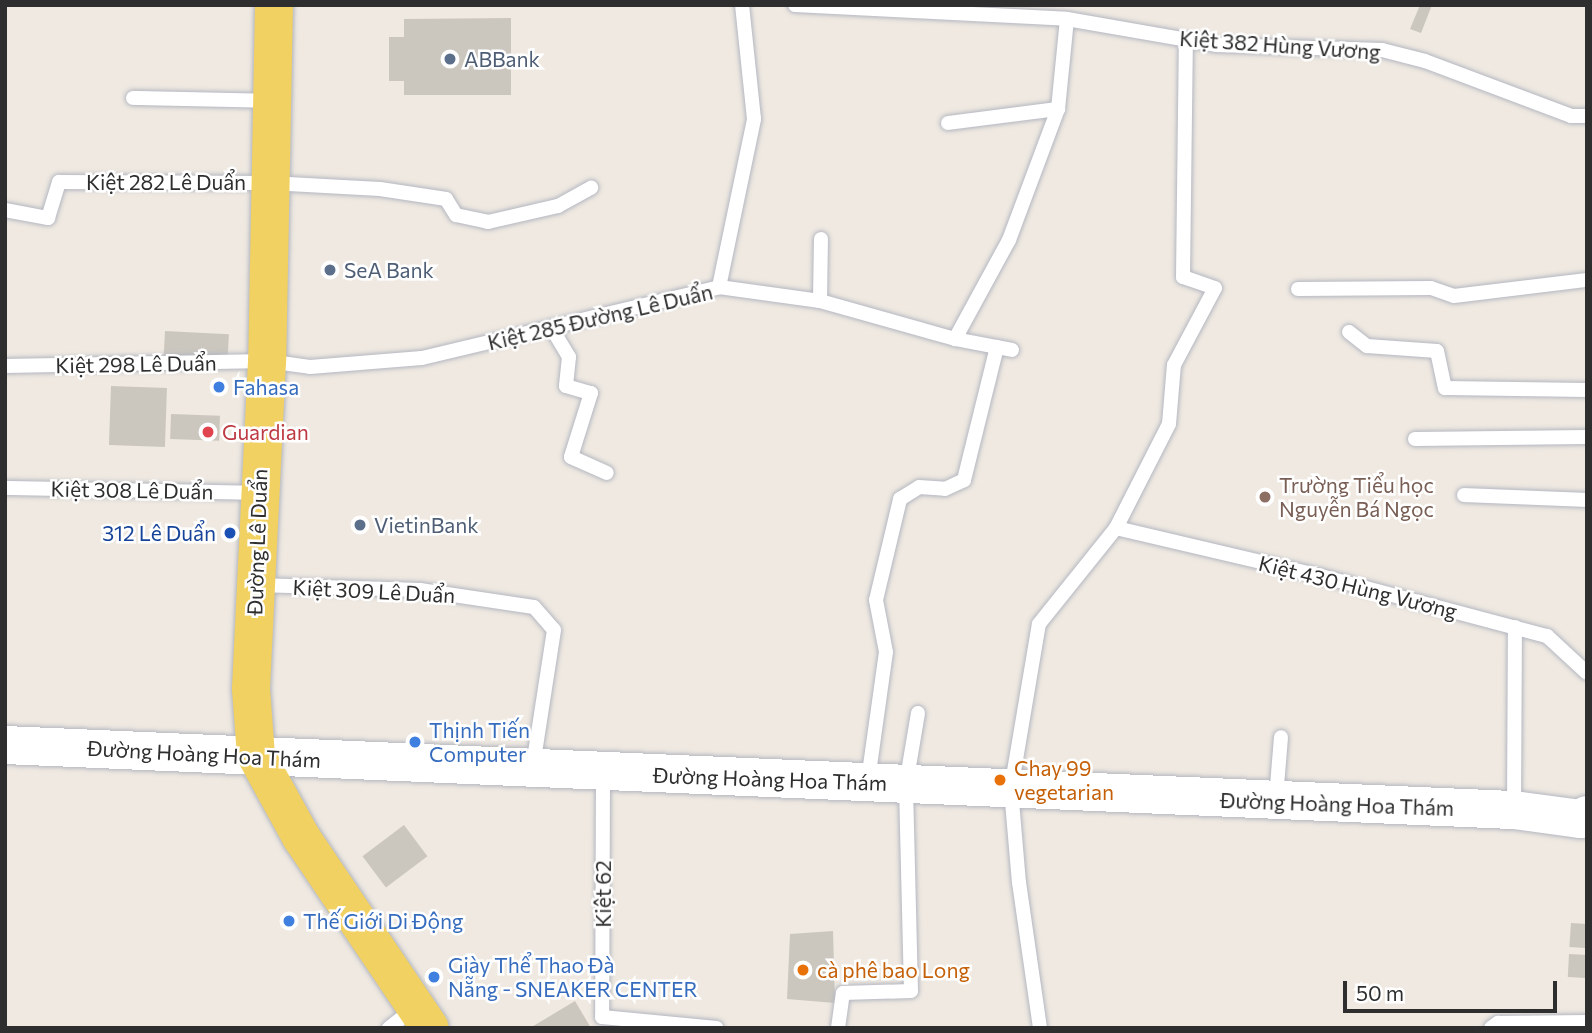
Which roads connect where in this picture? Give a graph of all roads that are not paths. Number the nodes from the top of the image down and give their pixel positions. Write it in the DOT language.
graph roads {
  1 [pos="274,5"];
  2 [pos="742,5"];
  3 [pos="795,5"];
  4 [pos="1067,19"];
  5 [pos="1186,40"];
  6 [pos="133,98"];
  7 [pos="273,102"];
  8 [pos="1058,109"];
  9 [pos="1587,116"];
  10 [pos="948,123"];
  11 [pos="270,183"];
  12 [pos="591,188"];
  13 [pos="5,210"];
  14 [pos="821,239"];
  15 [pos="1587,280"];
  16 [pos="719,287"];
  17 [pos="1298,289"];
  18 [pos="820,301"];
  19 [pos="551,327"];
  20 [pos="1349,332"];
  21 [pos="954,339"];
  22 [pos="997,347"];
  23 [pos="1012,350"];
  24 [pos="267,361"];
  25 [pos="5,366"];
  26 [pos="1587,390"];
  27 [pos="1587,437"];
  28 [pos="1415,439"];
  29 [pos="607,474"];
  30 [pos="5,488"];
  31 [pos="259,493"];
  32 [pos="1464,495"];
  33 [pos="1587,500"];
  34 [pos="1116,528"];
  35 [pos="255,585"];
  36 [pos="1515,627"];
  37 [pos="1587,673"];
  38 [pos="918,713"];
  39 [pos="1281,737"];
  40 [pos="5,745"];
  41 [pos="256,755"];
  42 [pos="532,770"];
  43 [pos="603,772"];
  44 [pos="906,784"];
  45 [pos="868,785"];
  46 [pos="1011,789"];
  47 [pos="1275,802"];
  48 [pos="1525,811"];
  49 [pos="1587,813"];
  50 [pos="411,1021"];
  51 [pos="1587,1023"];
  52 [pos="644,1024"];
  53 [pos="716,1028"];
  54 [pos="838,1028"];
  55 [pos="1040,1028"];
  56 [pos="1491,1028"];
  1 -- 7 [label="main road, Đường Lê Duẩn"];
  2 -- 16 [label="lane"];
  3 -- 4 [label="lane, Kiệt 382 Hùng Vương"];
  4 -- 5 [label="lane, Kiệt 382 Hùng Vương"];
  4 -- 8 [label="lane"];
  5 -- 9 [label="lane, Kiệt 382 Hùng Vương"];
  5 -- 34 [label="lane"];
  6 -- 7 [label="lane"];
  7 -- 11 [label="main road, Đường Lê Duẩn"];
  8 -- 10 [label="lane"];
  8 -- 21 [label="lane"];
  11 -- 12 [label="lane"];
  11 -- 13 [label="lane, Kiệt 282 Lê Duẩn"];
  11 -- 24 [label="main road, Đường Lê Duẩn"];
  14 -- 18 [label="lane"];
  15 -- 17 [label="lane"];
  16 -- 18 [label="lane, Kiệt 285 Đường Lê Duẩn"];
  16 -- 19 [label="lane, Kiệt 285 Đường Lê Duẩn"];
  18 -- 21 [label="lane, Kiệt 285 Đường Lê Duẩn"];
  19 -- 24 [label="lane, Kiệt 285 Đường Lê Duẩn"];
  19 -- 29 [label="lane"];
  20 -- 26 [label="lane"];
  21 -- 22 [label="lane, Kiệt 285 Đường Lê Duẩn"];
  22 -- 23 [label="lane, Kiệt 285 Đường Lê Duẩn"];
  22 -- 45 [label="lane"];
  24 -- 25 [label="lane, Kiệt 298 Lê Duẩn"];
  24 -- 31 [label="main road, Đường Lê Duẩn"];
  27 -- 28 [label="lane"];
  30 -- 31 [label="lane, Kiệt 308 Lê Duẩn"];
  31 -- 35 [label="main road, Đường Lê Duẩn"];
  32 -- 33 [label="lane"];
  34 -- 36 [label="lane, Kiệt 430 Hùng Vương"];
  34 -- 46 [label="lane"];
  35 -- 41 [label="main road, Đường Lê Duẩn"];
  35 -- 42 [label="lane, Kiệt 309 Lê Duẩn"];
  36 -- 37 [label="lane, Kiệt 430 Hùng Vương"];
  36 -- 48 [label="lane"];
  38 -- 44 [label="lane"];
  39 -- 47 [label="lane"];
  40 -- 41 [label="main road, Đường Hoàng Hoa Thám"];
  41 -- 42 [label="main road, Đường Hoàng Hoa Thám"];
  41 -- 50 [label="main road, Đường Lê Duẩn"];
  42 -- 43 [label="main road, Đường Hoàng Hoa Thám"];
  43 -- 45 [label="main road, Đường Hoàng Hoa Thám"];
  43 -- 52 [label="lane, Kiệt 62"];
  44 -- 45 [label="main road, Đường Hoàng Hoa Thám"];
  44 -- 46 [label="main road, Đường Hoàng Hoa Thám"];
  44 -- 54 [label="lane"];
  46 -- 47 [label="main road, Đường Hoàng Hoa Thám"];
  46 -- 55 [label="lane"];
  47 -- 48 [label="main road, Đường Hoàng Hoa Thám"];
  48 -- 49 [label="main road, Đường Hoàng Hoa Thám"];
  51 -- 56 [label="lane"];
  52 -- 53 [label="lane"];
}
